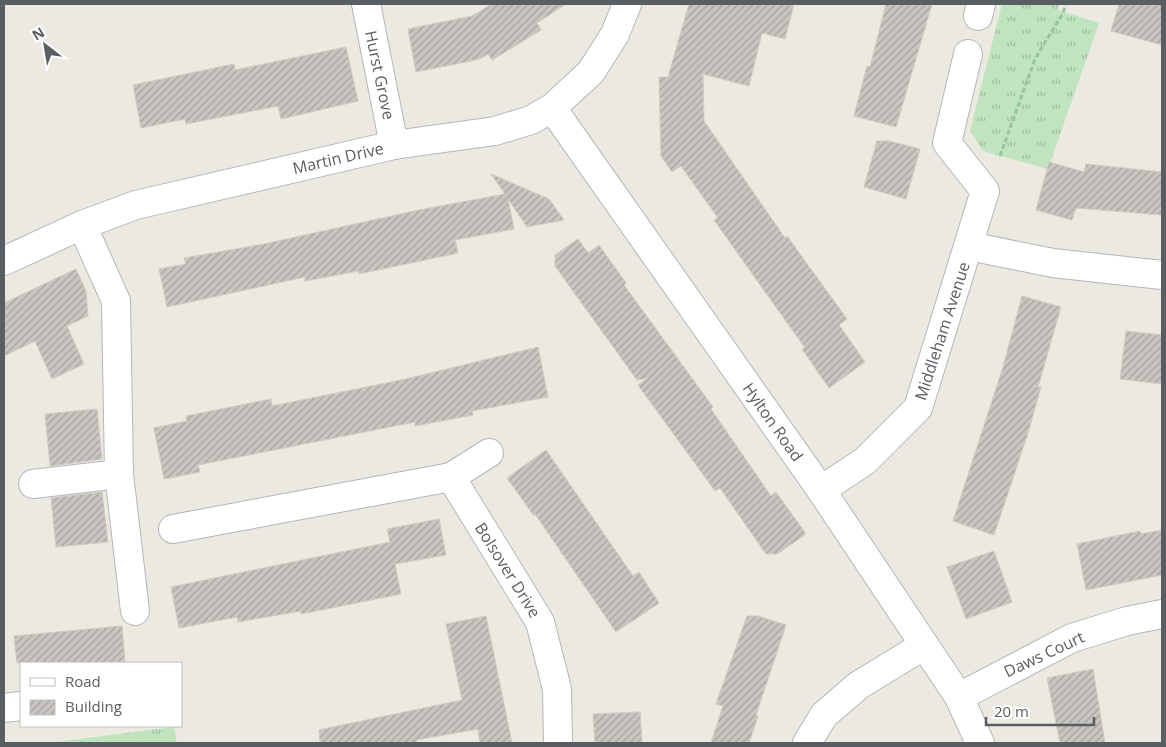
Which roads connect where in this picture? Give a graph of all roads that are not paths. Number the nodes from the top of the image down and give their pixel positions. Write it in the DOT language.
graph roads {
  1 [pos="366,4"];
  2 [pos="628,4"];
  3 [pos="968,54"];
  4 [pos="552,108"];
  5 [pos="394,145"];
  6 [pos="82,225"];
  7 [pos="969,246"];
  8 [pos="4,261"];
  9 [pos="1162,275"];
  10 [pos="489,453"];
  11 [pos="119,474"];
  12 [pos="450,477"];
  13 [pos="32,484"];
  14 [pos="821,490"];
  15 [pos="173,530"];
  16 [pos="135,611"];
  17 [pos="1162,614"];
  18 [pos="923,646"];
  19 [pos="959,697"];
  20 [pos="20,706"];
  21 [pos="4,708"];
  22 [pos="558,743"];
  23 [pos="807,743"];
  24 [pos="980,743"];
  1 -- 5 [label="street, Hurst Grove"];
  2 -- 4 [label="street, Martin Drive"];
  3 -- 7 [label="street, Middleham Avenue"];
  4 -- 5 [label="street, Martin Drive"];
  4 -- 14 [label="street, Hylton Road"];
  5 -- 6 [label="street, Martin Drive"];
  6 -- 8 [label="street, Martin Drive"];
  6 -- 11 [label="street"];
  7 -- 9 [label="street, Middleham Avenue"];
  7 -- 14 [label="street, Middleham Avenue"];
  10 -- 12 [label="street"];
  11 -- 13 [label="street"];
  11 -- 16 [label="street"];
  12 -- 15 [label="street"];
  12 -- 22 [label="street, Bolsover Drive"];
  14 -- 18 [label="street, Hylton Road"];
  17 -- 19 [label="street, Daws Court"];
  18 -- 19 [label="street, Hylton Road"];
  18 -- 23 [label="street"];
  19 -- 24 [label="street, Hylton Road"];
  20 -- 21 [label="street"];
}
